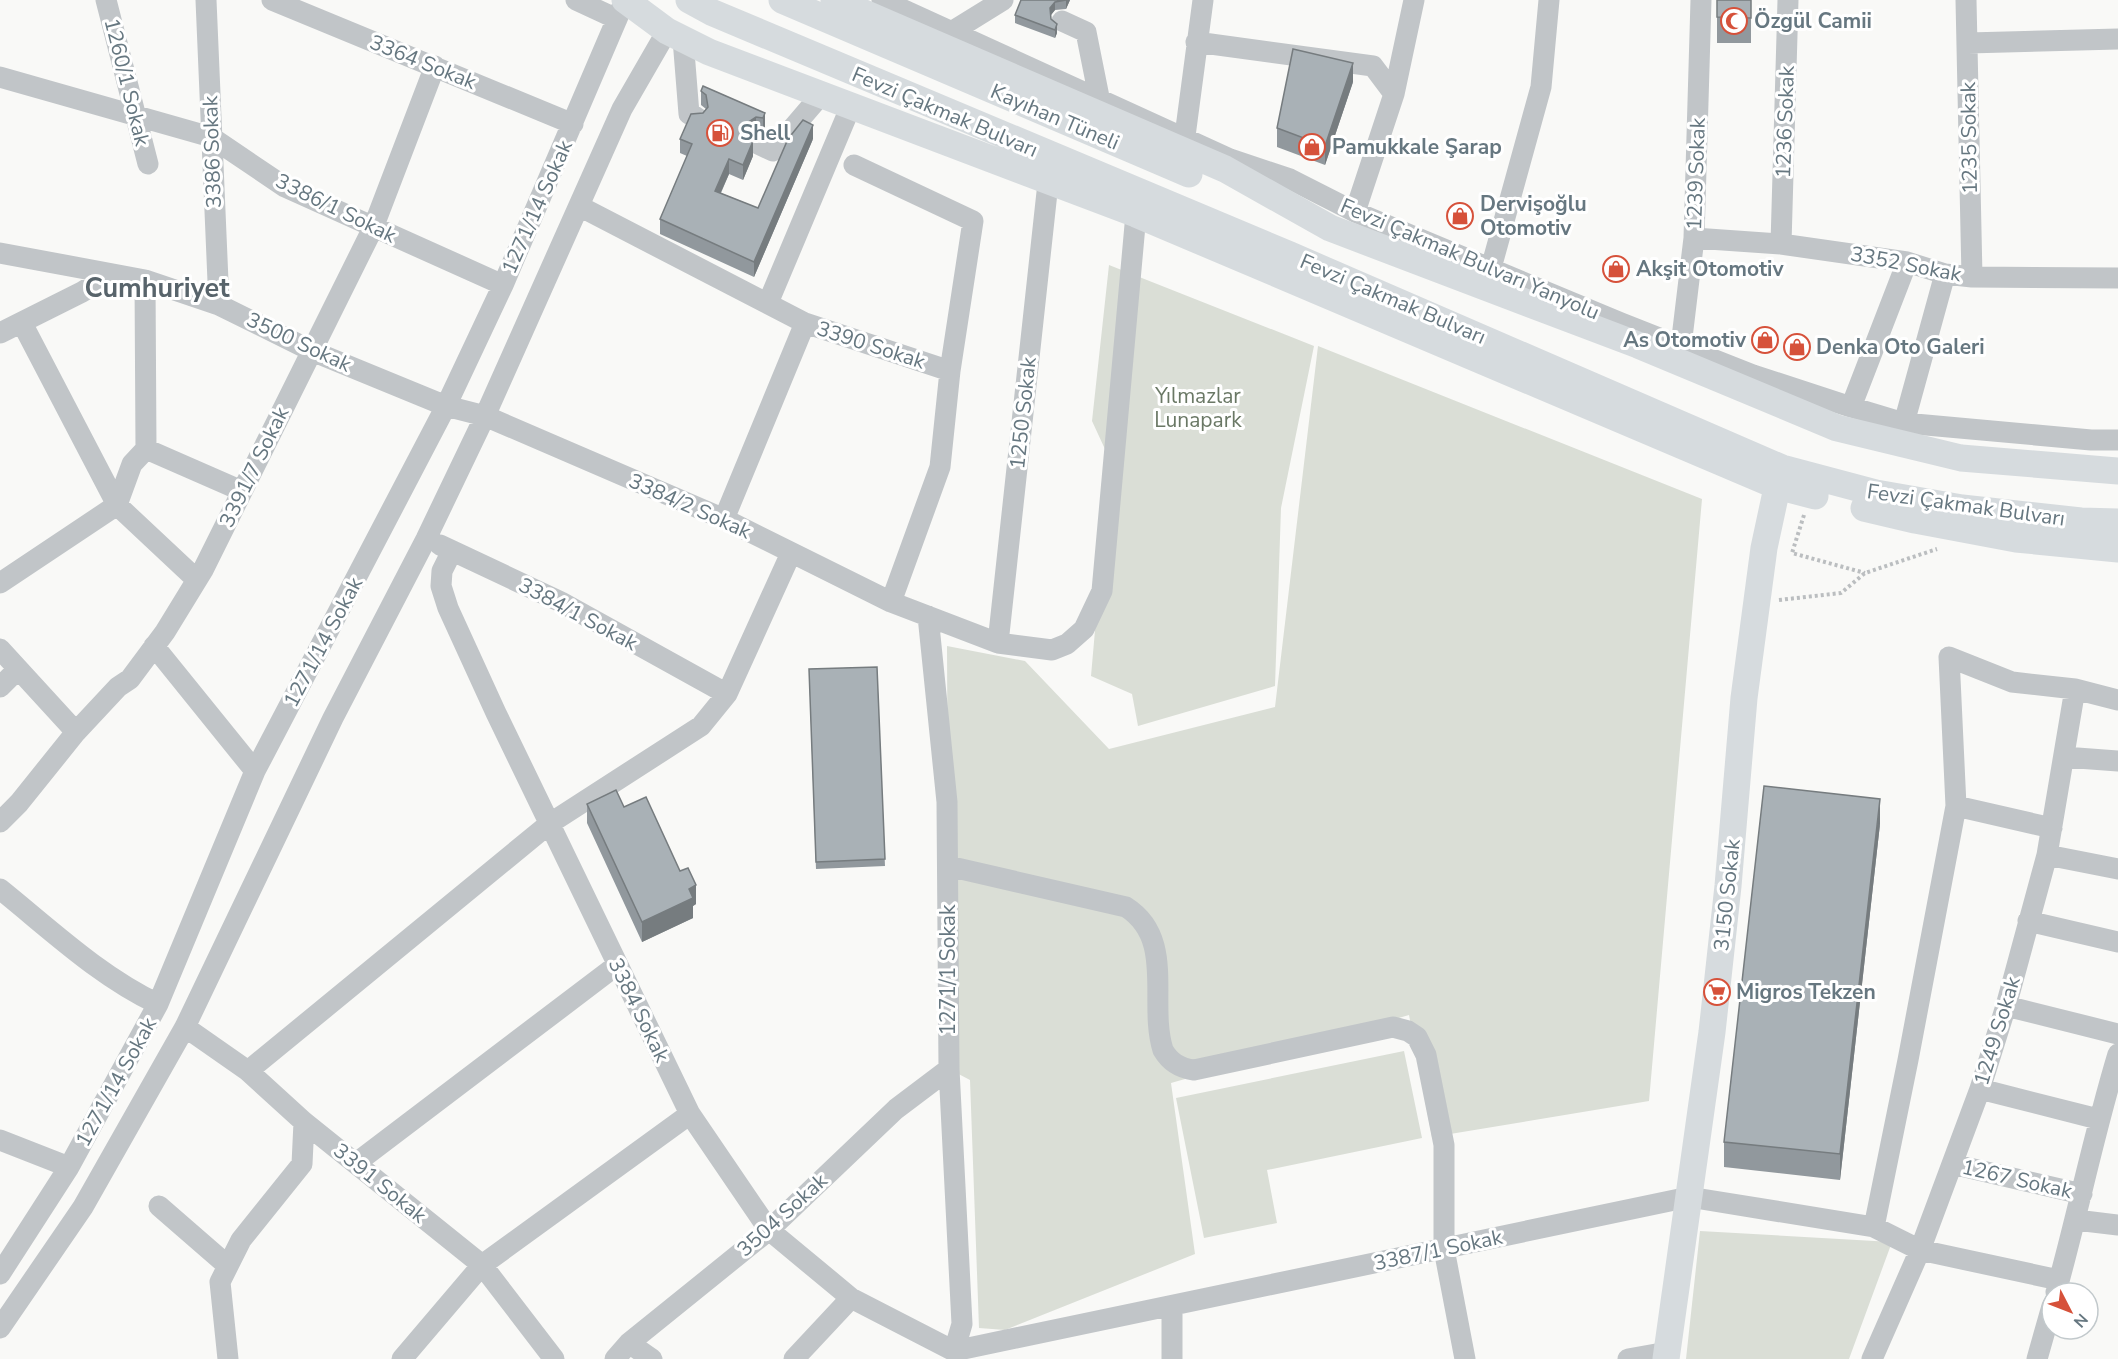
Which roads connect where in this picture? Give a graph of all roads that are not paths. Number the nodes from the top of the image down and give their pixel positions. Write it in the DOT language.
graph roads {
  1 [pos="106,0"];
  2 [pos="206,0"];
  3 [pos="272,0"];
  4 [pos="576,0"];
  5 [pos="689,0"];
  6 [pos="782,0"];
  7 [pos="834,0"];
  8 [pos="882,0"];
  9 [pos="1203,0"];
  10 [pos="1414,0"];
  11 [pos="1549,0"];
  12 [pos="1701,0"];
  13 [pos="1788,0"];
  14 [pos="1966,0"];
  15 [pos="1014,1"];
  16 [pos="622,7"];
  17 [pos="930,9"];
  18 [pos="1062,21"];
  19 [pos="953,31"];
  20 [pos="675,35"];
  21 [pos="2118,39"];
  22 [pos="1196,42"];
  23 [pos="1968,43"];
  24 [pos="435,66"];
  25 [pos="0,77"];
  26 [pos="1394,94"];
  27 [pos="820,96"];
  28 [pos="1099,97"];
  29 [pos="850,108"];
  30 [pos="137,116"];
  31 [pos="696,117"];
  32 [pos="573,124"];
  33 [pos="1185,136"];
  34 [pos="211,137"];
  35 [pos="758,144"];
  36 [pos="148,164"];
  37 [pos="854,165"];
  38 [pos="1048,183"];
  39 [pos="579,206"];
  40 [pos="1355,212"];
  41 [pos="1136,214"];
  42 [pos="373,228"];
  43 [pos="1330,228"];
  44 [pos="1694,238"];
  45 [pos="1781,244"];
  46 [pos="0,253"];
  47 [pos="1907,262"];
  48 [pos="1491,268"];
  49 [pos="111,274"];
  50 [pos="1946,274"];
  51 [pos="1972,277"];
  52 [pos="2118,279"];
  53 [pos="145,280"];
  54 [pos="503,285"];
  55 [pos="768,303"];
  56 [pos="219,305"];
  57 [pos="22,323"];
  58 [pos="805,323"];
  59 [pos="0,333"];
  60 [pos="1680,346"];
  61 [pos="312,351"];
  62 [pos="950,371"];
  63 [pos="446,406"];
  64 [pos="1851,407"];
  65 [pos="485,416"];
  66 [pos="1904,423"];
  67 [pos="2118,440"];
  68 [pos="146,449"];
  69 [pos="2118,471"];
  70 [pos="1779,477"];
  71 [pos="242,491"];
  72 [pos="1876,493"];
  73 [pos="117,505"];
  74 [pos="724,519"];
  75 [pos="1915,520"];
  76 [pos="2118,522"];
  77 [pos="426,539"];
  78 [pos="2118,549"];
  79 [pos="452,551"];
  80 [pos="791,553"];
  81 [pos="197,580"];
  82 [pos="0,583"];
  83 [pos="891,602"];
  84 [pos="928,616"];
  85 [pos="998,643"];
  86 [pos="154,646"];
  87 [pos="1,652"];
  88 [pos="17,670"];
  89 [pos="0,687"];
  90 [pos="2075,688"];
  91 [pos="727,694"];
  92 [pos="2118,700"];
  93 [pos="76,732"];
  94 [pos="2064,757"];
  95 [pos="2118,761"];
  96 [pos="255,771"];
  97 [pos="1956,806"];
  98 [pos="0,822"];
  99 [pos="549,824"];
  100 [pos="2052,828"];
  101 [pos="2048,855"];
  102 [pos="948,866"];
  103 [pos="2118,868"];
  104 [pos="0,889"];
  105 [pos="2028,921"];
  106 [pos="2118,942"];
  107 [pos="617,965"];
  108 [pos="158,1004"];
  109 [pos="2006,1006"];
  110 [pos="185,1027"];
  111 [pos="2118,1034"];
  112 [pos="2118,1054"];
  113 [pos="949,1069"];
  114 [pos="248,1071"];
  115 [pos="1980,1089"];
  116 [pos="690,1114"];
  117 [pos="2098,1119"];
  118 [pos="304,1122"];
  119 [pos="0,1140"];
  120 [pos="356,1163"];
  121 [pos="1952,1164"];
  122 [pos="69,1167"];
  123 [pos="2082,1194"];
  124 [pos="1689,1197"];
  125 [pos="159,1206"];
  126 [pos="2076,1220"];
  127 [pos="2118,1225"];
  128 [pos="1874,1227"];
  129 [pos="769,1230"];
  130 [pos="1444,1249"];
  131 [pos="1920,1250"];
  132 [pos="482,1265"];
  133 [pos="228,1266"];
  134 [pos="0,1274"];
  135 [pos="2060,1281"];
  136 [pos="2040,1282"];
  137 [pos="851,1298"];
  138 [pos="1172,1307"];
  139 [pos="0,1328"];
  140 [pos="2042,1341"];
  141 [pos="629,1342"];
  142 [pos="1666,1355"];
  143 [pos="954,1356"];
  144 [pos="228,1359"];
  145 [pos="402,1359"];
  146 [pos="548,1359"];
  147 [pos="615,1359"];
  148 [pos="652,1359"];
  149 [pos="794,1359"];
  150 [pos="1172,1359"];
  151 [pos="1465,1359"];
  152 [pos="1628,1359"];
  153 [pos="1872,1359"];
  154 [pos="2037,1359"];
  1 -- 30 [label="street, 1260/1 Sokak"];
  2 -- 34 [label="street, 3386 Sokak"];
  3 -- 24 [label="street, 3364 Sokak"];
  4 -- 16 [label="street"];
  5 -- 70 [label="main road, Fevzi Çakmak Bulvarı"];
  6 -- 43 [label="main road, Kayıhan Tüneli"];
  7 -- 43 [label="main road, Fevzi Çakmak Bulvarı"];
  8 -- 17 [label="street, Fevzi Çakmak Bulvarı Yanyolu"];
  9 -- 22 [label="street"];
  10 -- 26 [label="street"];
  11 -- 48 [label="street"];
  12 -- 44 [label="street, 1239 Sokak"];
  13 -- 45 [label="street, 1236 Sokak"];
  14 -- 23 [label="street, 1235 Sokak"];
  15 -- 19 [label="street"];
  16 -- 20 [label="main road"];
  16 -- 32 [label="street, 1271/14 Sokak"];
  17 -- 19 [label="street, Fevzi Çakmak Bulvarı Yanyolu"];
  18 -- 28 [label="street"];
  19 -- 28 [label="street, Fevzi Çakmak Bulvarı Yanyolu"];
  20 -- 27 [label="main road"];
  20 -- 31 [label="street"];
  20 -- 39 [label="street"];
  21 -- 23 [label="street"];
  22 -- 26 [label="street"];
  22 -- 33 [label="street"];
  23 -- 51 [label="street, 1235 Sokak"];
  24 -- 32 [label="street, 3364 Sokak"];
  24 -- 42 [label="street, 3391/7 Sokak"];
  25 -- 30 [label="street, 3386/1 Sokak"];
  26 -- 40 [label="street"];
  27 -- 29 [label="main road"];
  27 -- 35 [label="street"];
  28 -- 33 [label="street, Fevzi Çakmak Bulvarı Yanyolu"];
  29 -- 38 [label="main road"];
  29 -- 55 [label="street"];
  30 -- 34 [label="street, 3386/1 Sokak"];
  30 -- 36 [label="street, 1260/1 Sokak"];
  32 -- 54 [label="street, 1271/14 Sokak"];
  33 -- 40 [label="street, Fevzi Çakmak Bulvarı Yanyolu"];
  34 -- 42 [label="street, 3386/1 Sokak"];
  34 -- 56 [label="street, 3386 Sokak"];
  37 -- 62 [label="street"];
  38 -- 41 [label="main road"];
  38 -- 85 [label="street, 1250 Sokak"];
  39 -- 55 [label="street, 3390 Sokak"];
  39 -- 65 [label="street"];
  40 -- 48 [label="street, Fevzi Çakmak Bulvarı Yanyolu"];
  41 -- 70 [label="main road"];
  41 -- 85 [label="street, 3384/2 Sokak"];
  42 -- 54 [label="street, 3386/1 Sokak"];
  42 -- 61 [label="street, 3391/7 Sokak"];
  43 -- 69 [label="main road, Fevzi Çakmak Bulvarı"];
  44 -- 45 [label="street, 3352 Sokak"];
  44 -- 60 [label="street, 1239 Sokak"];
  45 -- 47 [label="street, 3352 Sokak"];
  46 -- 49 [label="street, 3500 Sokak"];
  47 -- 50 [label="street, 3352 Sokak"];
  47 -- 64 [label="street"];
  48 -- 60 [label="street, Fevzi Çakmak Bulvarı Yanyolu"];
  49 -- 53 [label="street, 3500 Sokak"];
  49 -- 57 [label="street"];
  50 -- 51 [label="street, 3352 Sokak"];
  50 -- 66 [label="street"];
  51 -- 52 [label="street, 3352 Sokak"];
  53 -- 56 [label="street, 3500 Sokak"];
  53 -- 68 [label="street"];
  54 -- 63 [label="street, 1271/14 Sokak"];
  55 -- 58 [label="street, 3390 Sokak"];
  56 -- 61 [label="street, 3500 Sokak"];
  57 -- 59 [label="street"];
  57 -- 73 [label="street"];
  58 -- 62 [label="street, 3390 Sokak"];
  58 -- 74 [label="street"];
  60 -- 64 [label="street, Fevzi Çakmak Bulvarı Yanyolu"];
  61 -- 63 [label="street, 3500 Sokak"];
  61 -- 71 [label="street, 3391/7 Sokak"];
  62 -- 83 [label="street, 3390 Sokak"];
  63 -- 65 [label="street, 3500 Sokak"];
  63 -- 96 [label="street, 1271/14 Sokak"];
  64 -- 66 [label="street, Fevzi Çakmak Bulvarı Yanyolu"];
  65 -- 74 [label="street, 3384/2 Sokak"];
  65 -- 77 [label="street"];
  66 -- 67 [label="street, Fevzi Çakmak Bulvarı Yanyolu"];
  68 -- 71 [label="street"];
  68 -- 73 [label="street"];
  70 -- 72 [label="main road, Fevzi Çakmak Bulvarı"];
  70 -- 75 [label="main road"];
  70 -- 124 [label="main road, 3150 Sokak"];
  71 -- 81 [label="street, 3391/7 Sokak"];
  72 -- 75 [label="main road"];
  72 -- 76 [label="main road, Fevzi Çakmak Bulvarı"];
  73 -- 81 [label="street"];
  73 -- 82 [label="street"];
  74 -- 80 [label="street, 3384/2 Sokak"];
  75 -- 78 [label="main road"];
  77 -- 79 [label="street, 3384/1 Sokak"];
  77 -- 110 [label="street"];
  79 -- 91 [label="street, 3384/1 Sokak"];
  79 -- 99 [label="street, 3384 Sokak"];
  80 -- 83 [label="street, 3384/2 Sokak"];
  80 -- 91 [label="street"];
  81 -- 86 [label="street, 3391/7 Sokak"];
  83 -- 84 [label="street, 3384/2 Sokak"];
  84 -- 85 [label="street, 3384/2 Sokak"];
  84 -- 102 [label="street, 1271/1 Sokak"];
  86 -- 93 [label="street, 3391/7 Sokak"];
  86 -- 96 [label="street"];
  87 -- 88 [label="street"];
  88 -- 89 [label="street"];
  88 -- 93 [label="street"];
  90 -- 92 [label="street"];
  90 -- 94 [label="street, 1249 Sokak"];
  90 -- 97 [label="street"];
  91 -- 99 [label="street"];
  93 -- 98 [label="street, 3391/7 Sokak"];
  94 -- 95 [label="street"];
  94 -- 100 [label="street, 1249 Sokak"];
  96 -- 108 [label="street, 1271/14 Sokak"];
  97 -- 100 [label="street"];
  97 -- 128 [label="street"];
  99 -- 107 [label="street, 3384 Sokak"];
  99 -- 114 [label="street"];
  100 -- 101 [label="street, 1249 Sokak"];
  101 -- 103 [label="street"];
  101 -- 105 [label="street, 1249 Sokak"];
  102 -- 113 [label="street, 1271/1 Sokak"];
  102 -- 130 [label="street"];
  104 -- 108 [label="street"];
  105 -- 106 [label="street"];
  105 -- 109 [label="street, 1249 Sokak"];
  107 -- 116 [label="street, 3384 Sokak"];
  107 -- 120 [label="street"];
  108 -- 122 [label="street, 1271/14 Sokak"];
  109 -- 111 [label="street"];
  109 -- 115 [label="street, 1249 Sokak"];
  110 -- 114 [label="street, 3391 Sokak"];
  110 -- 139 [label="street"];
  112 -- 117 [label="street"];
  113 -- 129 [label="street, 3504 Sokak"];
  113 -- 143 [label="street, 1271/1 Sokak"];
  114 -- 118 [label="street, 3391 Sokak"];
  115 -- 117 [label="street"];
  115 -- 121 [label="street, 1249 Sokak"];
  116 -- 129 [label="street, 3384 Sokak"];
  116 -- 132 [label="street"];
  117 -- 123 [label="street"];
  118 -- 120 [label="street, 3391 Sokak"];
  118 -- 133 [label="street"];
  119 -- 122 [label="street"];
  120 -- 132 [label="street, 3391 Sokak"];
  121 -- 123 [label="street, 1267 Sokak"];
  121 -- 131 [label="street, 1249 Sokak"];
  122 -- 134 [label="street, 1271/14 Sokak"];
  123 -- 126 [label="street"];
  124 -- 128 [label="street, 3387/1 Sokak"];
  124 -- 130 [label="street, 3387/1 Sokak"];
  124 -- 142 [label="main road, 3150 Sokak"];
  125 -- 133 [label="street"];
  126 -- 127 [label="street"];
  126 -- 135 [label="street"];
  128 -- 131 [label="street, 3387/1 Sokak"];
  129 -- 137 [label="street, 3384 Sokak"];
  129 -- 141 [label="street, 3504 Sokak"];
  130 -- 138 [label="street, 3387/1 Sokak"];
  130 -- 151 [label="street"];
  131 -- 136 [label="street, 3387/1 Sokak"];
  131 -- 153 [label="street, 1249 Sokak"];
  132 -- 145 [label="street"];
  132 -- 146 [label="street, 3391 Sokak"];
  133 -- 144 [label="street"];
  137 -- 143 [label="street, 3384 Sokak"];
  137 -- 149 [label="street"];
  138 -- 143 [label="street, 3387/1 Sokak"];
  138 -- 150 [label="street"];
  140 -- 154 [label="street"];
  141 -- 147 [label="street, 3504 Sokak"];
  141 -- 148 [label="street"];
  142 -- 152 [label="street"];
}
